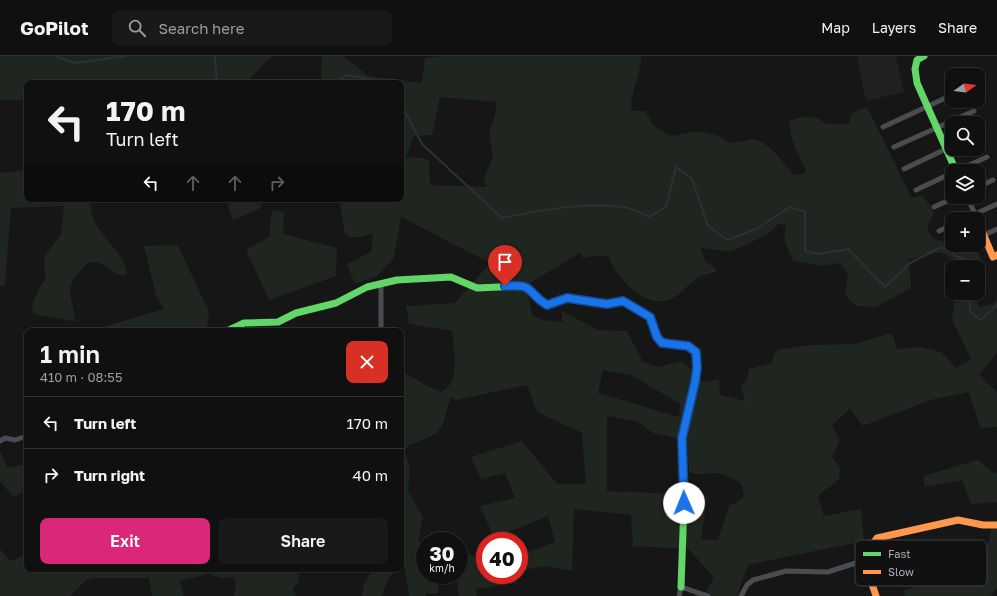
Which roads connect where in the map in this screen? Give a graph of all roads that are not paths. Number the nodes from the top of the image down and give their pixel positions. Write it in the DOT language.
graph roads {
  1 [pos="924,56"];
  2 [pos="945,98"];
  3 [pos="928,106"];
  4 [pos="974,110"];
  5 [pos="883,127"];
  6 [pos="937,128"];
  7 [pos="945,141"];
  8 [pos="894,147"];
  9 [pos="945,150"];
  10 [pos="987,157"];
  11 [pos="972,164"];
  12 [pos="904,169"];
  13 [pos="945,176"];
  14 [pos="993,180"];
  15 [pos="985,184"];
  16 [pos="916,190"];
  17 [pos="945,202"];
  18 [pos="997,204"];
  19 [pos="934,207"];
  20 [pos="985,212"];
  21 [pos="945,228"];
  22 [pos="997,229"];
  23 [pos="939,231"];
  24 [pos="985,235"];
  25 [pos="985,237"];
  26 [pos="997,255"];
  27 [pos="381,283"];
  28 [pos="233,328"];
  29 [pos="381,328"];
  30 [pos="24,437"];
  31 [pos="0,441"];
  32 [pos="997,525"];
  33 [pos="875,540"];
  34 [pos="855,563"];
  35 [pos="873,586"];
  36 [pos="681,587"];
  37 [pos="679,596"];
  38 [pos="708,596"];
  39 [pos="741,596"];
  40 [pos="876,596"];
  1 -- 3 [label="street"];
  2 -- 3 [label="street"];
  3 -- 5 [label="street"];
  3 -- 6 [label="street"];
  4 -- 6 [label="street"];
  6 -- 7 [label="street"];
  6 -- 8 [label="street"];
  9 -- 12 [label="street"];
  10 -- 11 [label="street"];
  13 -- 16 [label="street"];
  14 -- 15 [label="street"];
  17 -- 19 [label="street"];
  18 -- 20 [label="street"];
  21 -- 23 [label="street"];
  22 -- 24 [label="street"];
  25 -- 26 [label="street"];
  27 -- 28 [label="street"];
  27 -- 29 [label="street"];
  27 -- 36 [label="street"];
  30 -- 31 [label="street"];
  32 -- 33 [label="street"];
  34 -- 39 [label="street"];
  35 -- 40 [label="street"];
  36 -- 37 [label="street"];
  36 -- 38 [label="street"];
}
